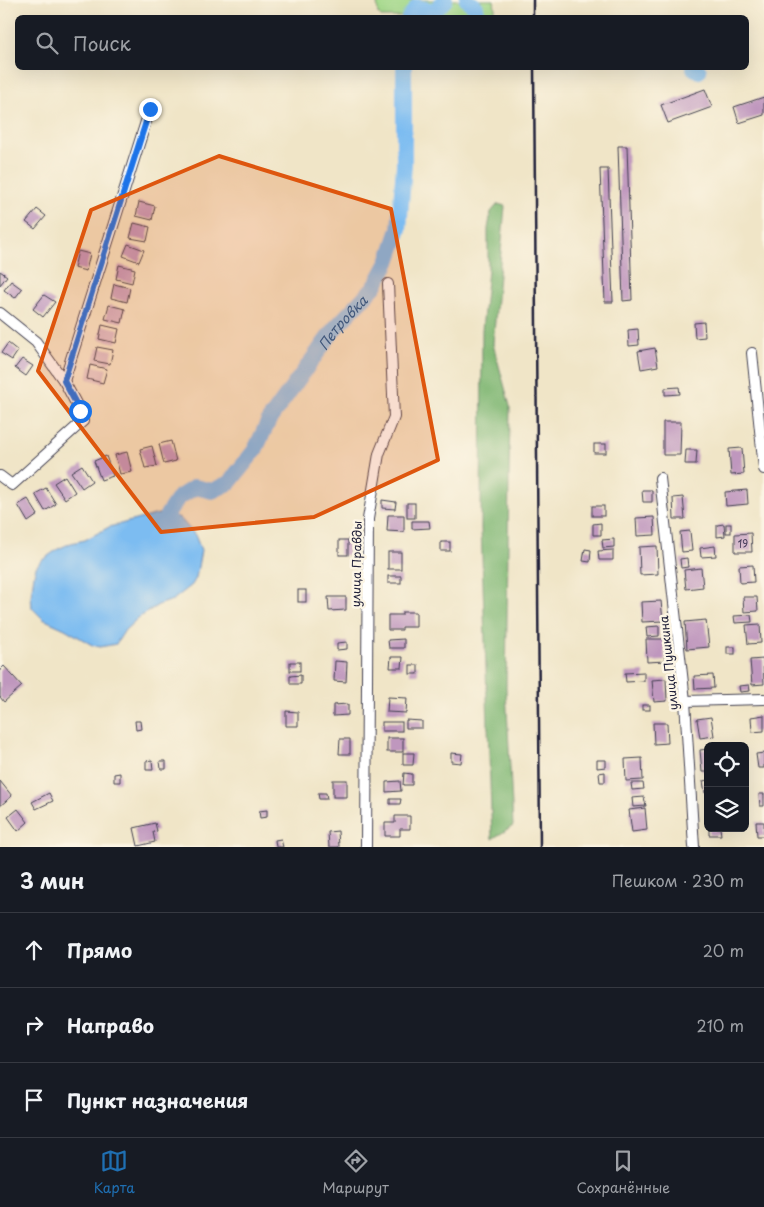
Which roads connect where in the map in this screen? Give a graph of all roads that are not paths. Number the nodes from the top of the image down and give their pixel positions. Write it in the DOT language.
graph roads {
  1 [pos="150,109"];
  2 [pos="388,284"];
  3 [pos="0,313"];
  4 [pos="752,353"];
  5 [pos="64,381"];
  6 [pos="764,469"];
  7 [pos="0,476"];
  8 [pos="660,478"];
  9 [pos="764,700"];
  10 [pos="685,701"];
  11 [pos="366,847"];
  12 [pos="694,847"];
  1 -- 5 [label="street"];
  2 -- 11 [label="street, улица Правды"];
  3 -- 5 [label="street"];
  4 -- 6 [label="street"];
  5 -- 7 [label="street"];
  8 -- 10 [label="street, улица Пушкина"];
  9 -- 10 [label="street"];
  10 -- 12 [label="street, улица Пушкина"];
}
